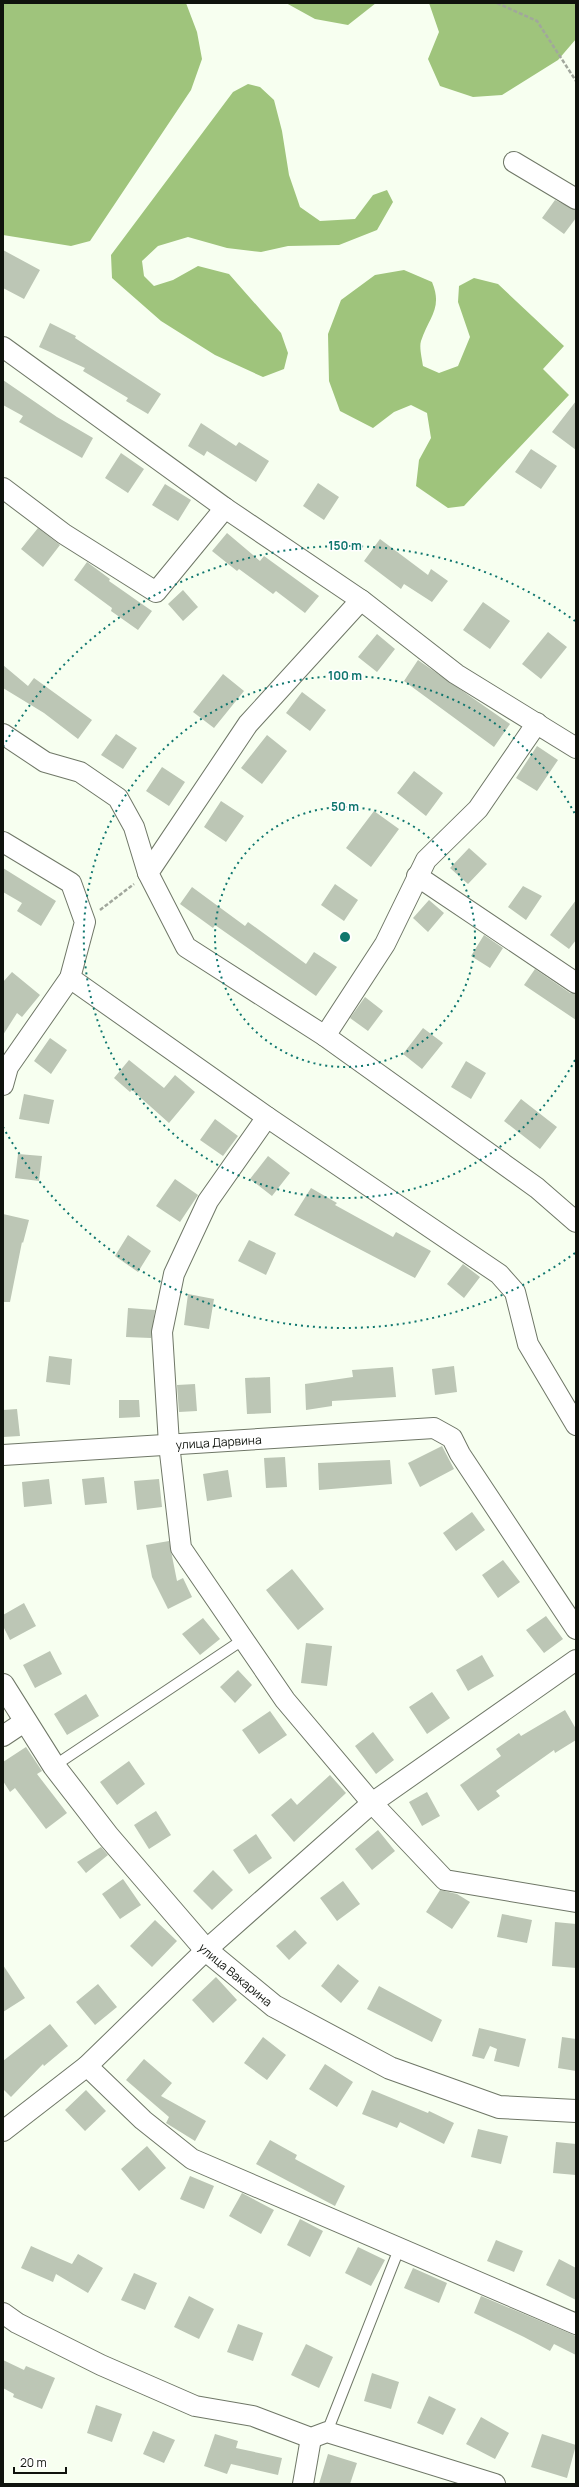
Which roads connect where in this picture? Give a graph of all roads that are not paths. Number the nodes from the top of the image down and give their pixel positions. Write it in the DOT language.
graph roads {
  1 [pos="514,162"];
  2 [pos="576,199"];
  3 [pos="3,347"];
  4 [pos="3,488"];
  5 [pos="225,508"];
  6 [pos="361,600"];
  7 [pos="537,723"];
  8 [pos="3,734"];
  9 [pos="576,748"];
  10 [pos="3,842"];
  11 [pos="148,873"];
  12 [pos="417,876"];
  13 [pos="70,978"];
  14 [pos="576,983"];
  15 [pos="326,1036"];
  16 [pos="3,1085"];
  17 [pos="267,1117"];
  18 [pos="576,1222"];
  19 [pos="576,1425"];
  20 [pos="169,1444"];
  21 [pos="3,1455"];
  22 [pos="576,1629"];
  23 [pos="244,1639"];
  24 [pos="576,1660"];
  25 [pos="3,1684"];
  26 [pos="24,1722"];
  27 [pos="3,1736"];
  28 [pos="54,1766"];
  29 [pos="372,1803"];
  30 [pos="576,1902"];
  31 [pos="206,1950"];
  32 [pos="87,2066"];
  33 [pos="576,2111"];
  34 [pos="3,2131"];
  35 [pos="399,2249"];
  36 [pos="3,2313"];
  37 [pos="576,2324"];
  38 [pos="319,2435"];
  39 [pos="483,2482"];
  40 [pos="303,2484"];
  1 -- 2 [label="street"];
  3 -- 5 [label="street"];
  4 -- 5 [label="street"];
  5 -- 6 [label="street"];
  6 -- 7 [label="street"];
  6 -- 11 [label="street"];
  7 -- 9 [label="street"];
  7 -- 12 [label="street"];
  8 -- 11 [label="street"];
  10 -- 13 [label="street"];
  11 -- 15 [label="street"];
  12 -- 14 [label="street"];
  12 -- 15 [label="street"];
  13 -- 16 [label="street"];
  13 -- 17 [label="street"];
  15 -- 18 [label="street"];
  17 -- 19 [label="street"];
  17 -- 20 [label="street"];
  20 -- 21 [label="street, улица Дарвина"];
  20 -- 22 [label="street, улица Дарвина"];
  20 -- 23 [label="street"];
  23 -- 28 [label="lane"];
  23 -- 29 [label="street"];
  24 -- 29 [label="street"];
  25 -- 26 [label="street, улица Вакарина"];
  26 -- 27 [label="street"];
  26 -- 28 [label="street, улица Вакарина"];
  28 -- 31 [label="street, улица Вакарина"];
  29 -- 30 [label="street"];
  29 -- 31 [label="street"];
  31 -- 32 [label="street"];
  31 -- 33 [label="street, улица Вакарина"];
  32 -- 34 [label="street"];
  32 -- 35 [label="street"];
  35 -- 37 [label="street"];
  35 -- 38 [label="lane"];
  36 -- 38 [label="street"];
  38 -- 39 [label="street"];
  38 -- 40 [label="street"];
}
